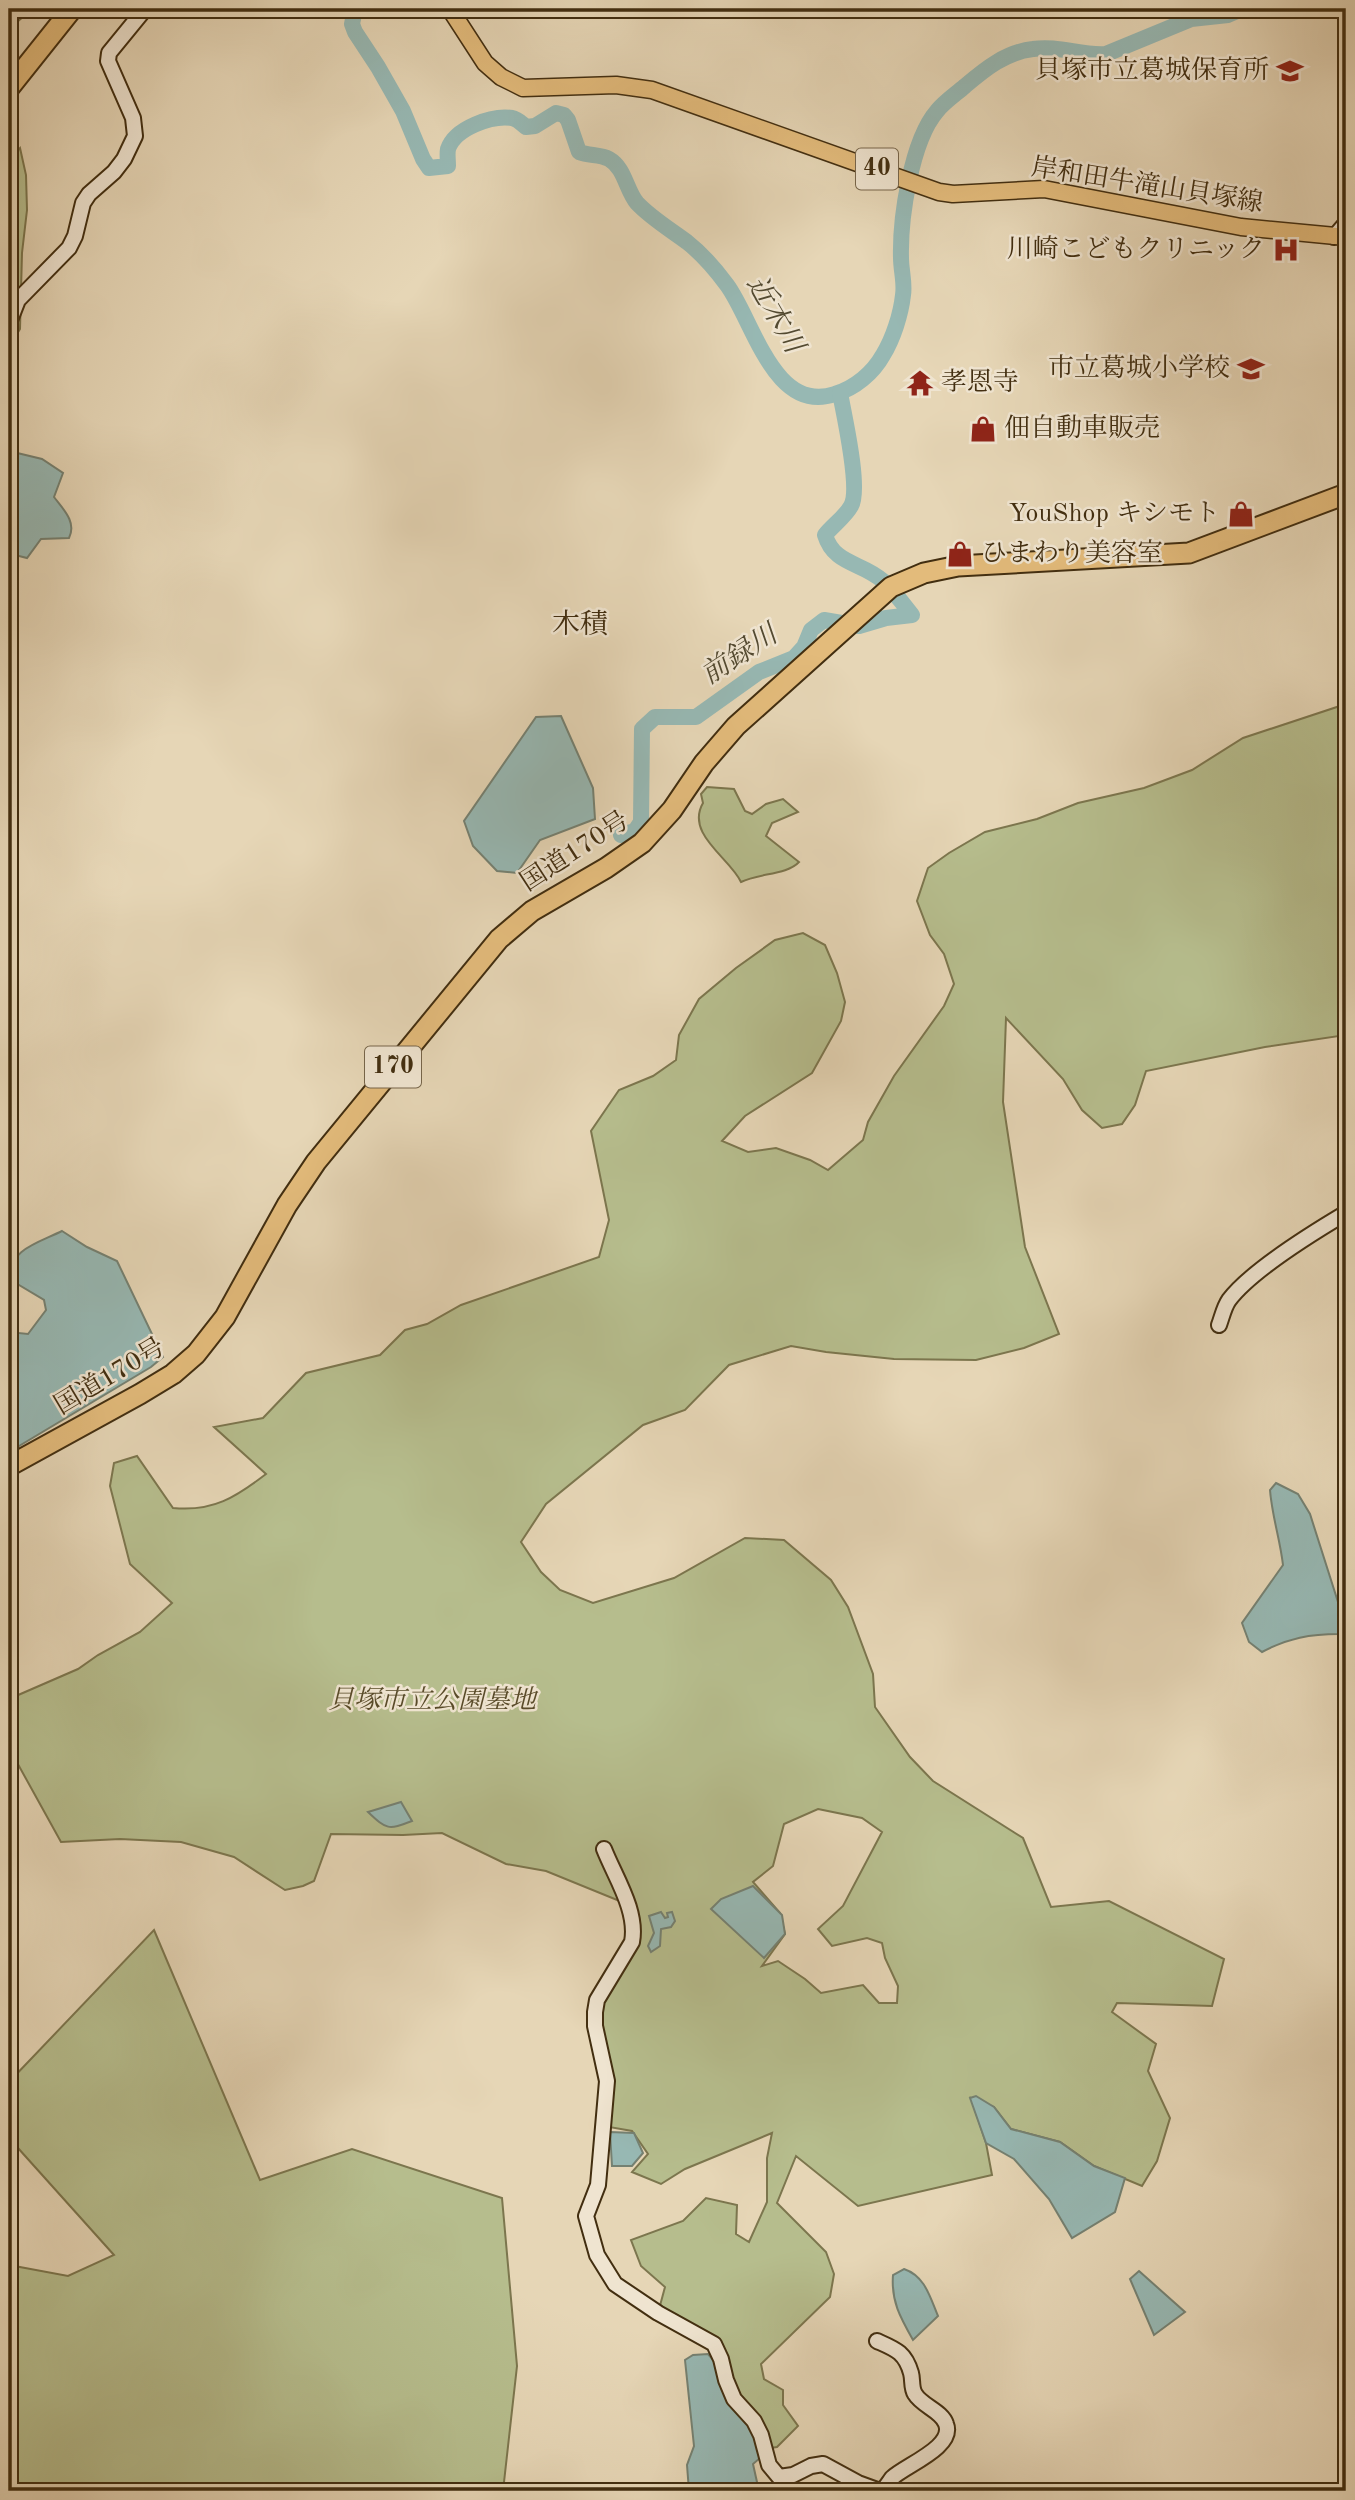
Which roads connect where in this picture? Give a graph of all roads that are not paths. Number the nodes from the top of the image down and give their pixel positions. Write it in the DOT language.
graph roads {
  1 [pos="56,9"];
  2 [pos="72,9"];
  3 [pos="145,9"];
  4 [pos="450,9"];
  5 [pos="9,68"];
  6 [pos="9,89"];
  7 [pos="1346,223"];
  8 [pos="1340,237"];
  9 [pos="9,323"];
  10 [pos="1346,494"];
  11 [pos="1346,1213"];
  12 [pos="1219,1325"];
  13 [pos="9,1466"];
  14 [pos="604,1849"];
  15 [pos="877,2341"];
  16 [pos="881,2491"];
  1 -- 5 [label="highway"];
  2 -- 6 [label="highway"];
  3 -- 9 [label="street"];
  4 -- 8 [label="main road, 岸和田牛滝山貝塚線 / 40"];
  7 -- 8 [label="street"];
  10 -- 13 [label="highway, 国道170号 / 170"];
  11 -- 12 [label="street"];
  14 -- 16 [label="street"];
  15 -- 16 [label="street"];
}
